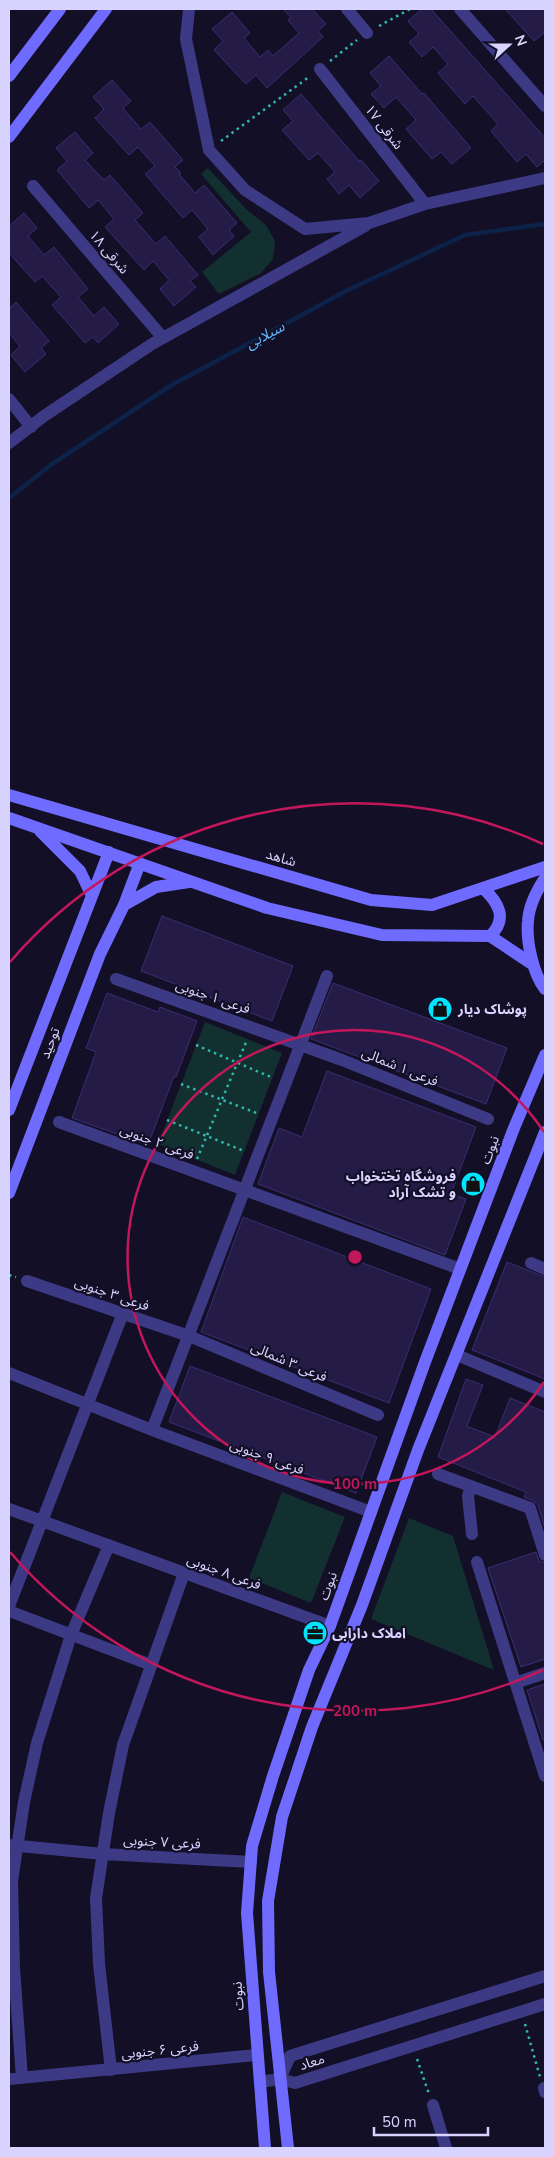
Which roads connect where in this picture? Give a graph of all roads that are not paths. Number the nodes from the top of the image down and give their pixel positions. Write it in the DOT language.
graph roads {
  1 [pos="60,9"];
  2 [pos="106,9"];
  3 [pos="189,9"];
  4 [pos="348,9"];
  5 [pos="460,9"];
  6 [pos="367,33"];
  7 [pos="320,68"];
  8 [pos="9,76"];
  9 [pos="545,106"];
  10 [pos="9,137"];
  11 [pos="545,178"];
  12 [pos="33,186"];
  13 [pos="425,204"];
  14 [pos="369,223"];
  15 [pos="163,338"];
  16 [pos="9,399"];
  17 [pos="30,427"];
  18 [pos="9,443"];
  19 [pos="9,795"];
  20 [pos="9,818"];
  21 [pos="37,827"];
  22 [pos="109,852"];
  23 [pos="140,863"];
  24 [pos="545,868"];
  25 [pos="545,878"];
  26 [pos="192,881"];
  27 [pos="483,888"];
  28 [pos="92,896"];
  29 [pos="124,906"];
  30 [pos="490,936"];
  31 [pos="532,964"];
  32 [pos="327,976"];
  33 [pos="116,979"];
  34 [pos="545,989"];
  35 [pos="300,1045"];
  36 [pos="545,1055"];
  37 [pos="9,1110"];
  38 [pos="488,1119"];
  39 [pos="59,1122"];
  40 [pos="545,1132"];
  41 [pos="245,1189"];
  42 [pos="9,1194"];
  43 [pos="531,1263"];
  44 [pos="545,1268"];
  45 [pos="460,1269"];
  46 [pos="27,1281"];
  47 [pos="123,1313"];
  48 [pos="189,1336"];
  49 [pos="457,1355"];
  50 [pos="9,1373"];
  51 [pos="545,1392"];
  52 [pos="86,1404"];
  53 [pos="378,1415"];
  54 [pos="152,1430"];
  55 [pos="438,1474"];
  56 [pos="470,1486"];
  57 [pos="9,1509"];
  58 [pos="371,1512"];
  59 [pos="41,1520"];
  60 [pos="472,1534"];
  61 [pos="109,1545"];
  62 [pos="545,1555"];
  63 [pos="477,1562"];
  64 [pos="184,1573"];
  65 [pos="9,1606"];
  66 [pos="9,1611"];
  67 [pos="330,1626"];
  68 [pos="71,1635"];
  69 [pos="151,1665"];
  70 [pos="545,1673"];
  71 [pos="515,1683"];
  72 [pos="545,1776"];
  73 [pos="13,1846"];
  74 [pos="102,1854"];
  75 [pos="251,1862"];
  76 [pos="545,1976"];
  77 [pos="545,2004"];
  78 [pos="257,2055"];
  79 [pos="111,2070"];
  80 [pos="22,2078"];
  81 [pos="9,2079"];
  82 [pos="280,2079"];
  83 [pos="260,2082"];
  84 [pos="433,2105"];
  85 [pos="265,2148"];
  86 [pos="288,2148"];
  87 [pos="446,2148"];
  1 -- 8 [label="main road"];
  2 -- 10 [label="main road"];
  3 -- 14 [label="street"];
  4 -- 6 [label="street"];
  5 -- 9 [label="street"];
  7 -- 13 [label="street, ۱۷ شرقی"];
  11 -- 13 [label="street"];
  12 -- 15 [label="street, ۱۸ شرقی"];
  13 -- 14 [label="street"];
  14 -- 15 [label="street"];
  15 -- 17 [label="street"];
  16 -- 17 [label="street"];
  17 -- 18 [label="street"];
  19 -- 27 [label="main road, شاهد"];
  20 -- 21 [label="main road"];
  21 -- 22 [label="main road"];
  21 -- 28 [label="main road"];
  22 -- 23 [label="main road"];
  22 -- 28 [label="main road, توحید"];
  23 -- 26 [label="main road"];
  23 -- 29 [label="main road, توحید"];
  24 -- 27 [label="main road, شاهد"];
  25 -- 31 [label="main road"];
  26 -- 29 [label="main road"];
  26 -- 30 [label="main road"];
  27 -- 30 [label="main road"];
  28 -- 37 [label="main road, توحید"];
  29 -- 42 [label="main road, توحید"];
  30 -- 31 [label="main road"];
  31 -- 34 [label="main road"];
  32 -- 35 [label="street"];
  33 -- 35 [label="street, فرعی ۱ جنوبی"];
  35 -- 38 [label="street, فرعی ۱ شمالی"];
  35 -- 41 [label="street"];
  36 -- 45 [label="main road, نبوت"];
  39 -- 41 [label="street, فرعی ۲ جنوبی"];
  40 -- 49 [label="main road"];
  41 -- 45 [label="street, فرعی ۲ جنوبی"];
  41 -- 48 [label="street"];
  43 -- 44 [label="street"];
  45 -- 58 [label="main road, نبوت"];
  46 -- 47 [label="street, فرعی ۳ جنوبی"];
  47 -- 48 [label="street, فرعی ۳ جنوبی"];
  47 -- 52 [label="street"];
  48 -- 53 [label="street, فرعی ۳ شمالی"];
  48 -- 54 [label="street"];
  49 -- 51 [label="street"];
  49 -- 82 [label="main road"];
  50 -- 52 [label="street, فرعی ۹ جنوبی"];
  52 -- 54 [label="street, فرعی ۹ جنوبی"];
  52 -- 59 [label="street"];
  54 -- 58 [label="street, فرعی ۹ جنوبی"];
  55 -- 56 [label="street"];
  56 -- 60 [label="street"];
  56 -- 62 [label="street"];
  57 -- 59 [label="street, فرعی ۸ جنوبی"];
  58 -- 67 [label="main road, نبوت"];
  59 -- 61 [label="street, فرعی ۸ جنوبی"];
  59 -- 65 [label="street"];
  61 -- 64 [label="street, فرعی ۸ جنوبی"];
  61 -- 68 [label="street"];
  63 -- 71 [label="street"];
  64 -- 67 [label="street, فرعی ۸ جنوبی"];
  64 -- 69 [label="street"];
  66 -- 68 [label="street"];
  67 -- 75 [label="main road, نبوت"];
  68 -- 69 [label="street"];
  68 -- 73 [label="street"];
  69 -- 74 [label="street"];
  70 -- 71 [label="street"];
  71 -- 72 [label="street"];
  73 -- 74 [label="street, فرعی ۷ جنوبی"];
  73 -- 80 [label="street"];
  74 -- 75 [label="street, فرعی ۷ جنوبی"];
  74 -- 79 [label="street"];
  75 -- 78 [label="main road, نبوت"];
  76 -- 82 [label="street, معاد"];
  77 -- 82 [label="street, معاد"];
  78 -- 79 [label="street, فرعی ۶ جنوبی"];
  78 -- 83 [label="main road, نبوت"];
  79 -- 80 [label="street, فرعی ۶ جنوبی"];
  80 -- 81 [label="street, فرعی ۶ جنوبی"];
  82 -- 83 [label="street"];
  82 -- 86 [label="main road"];
  83 -- 85 [label="main road, نبوت"];
  84 -- 87 [label="street"];
}
